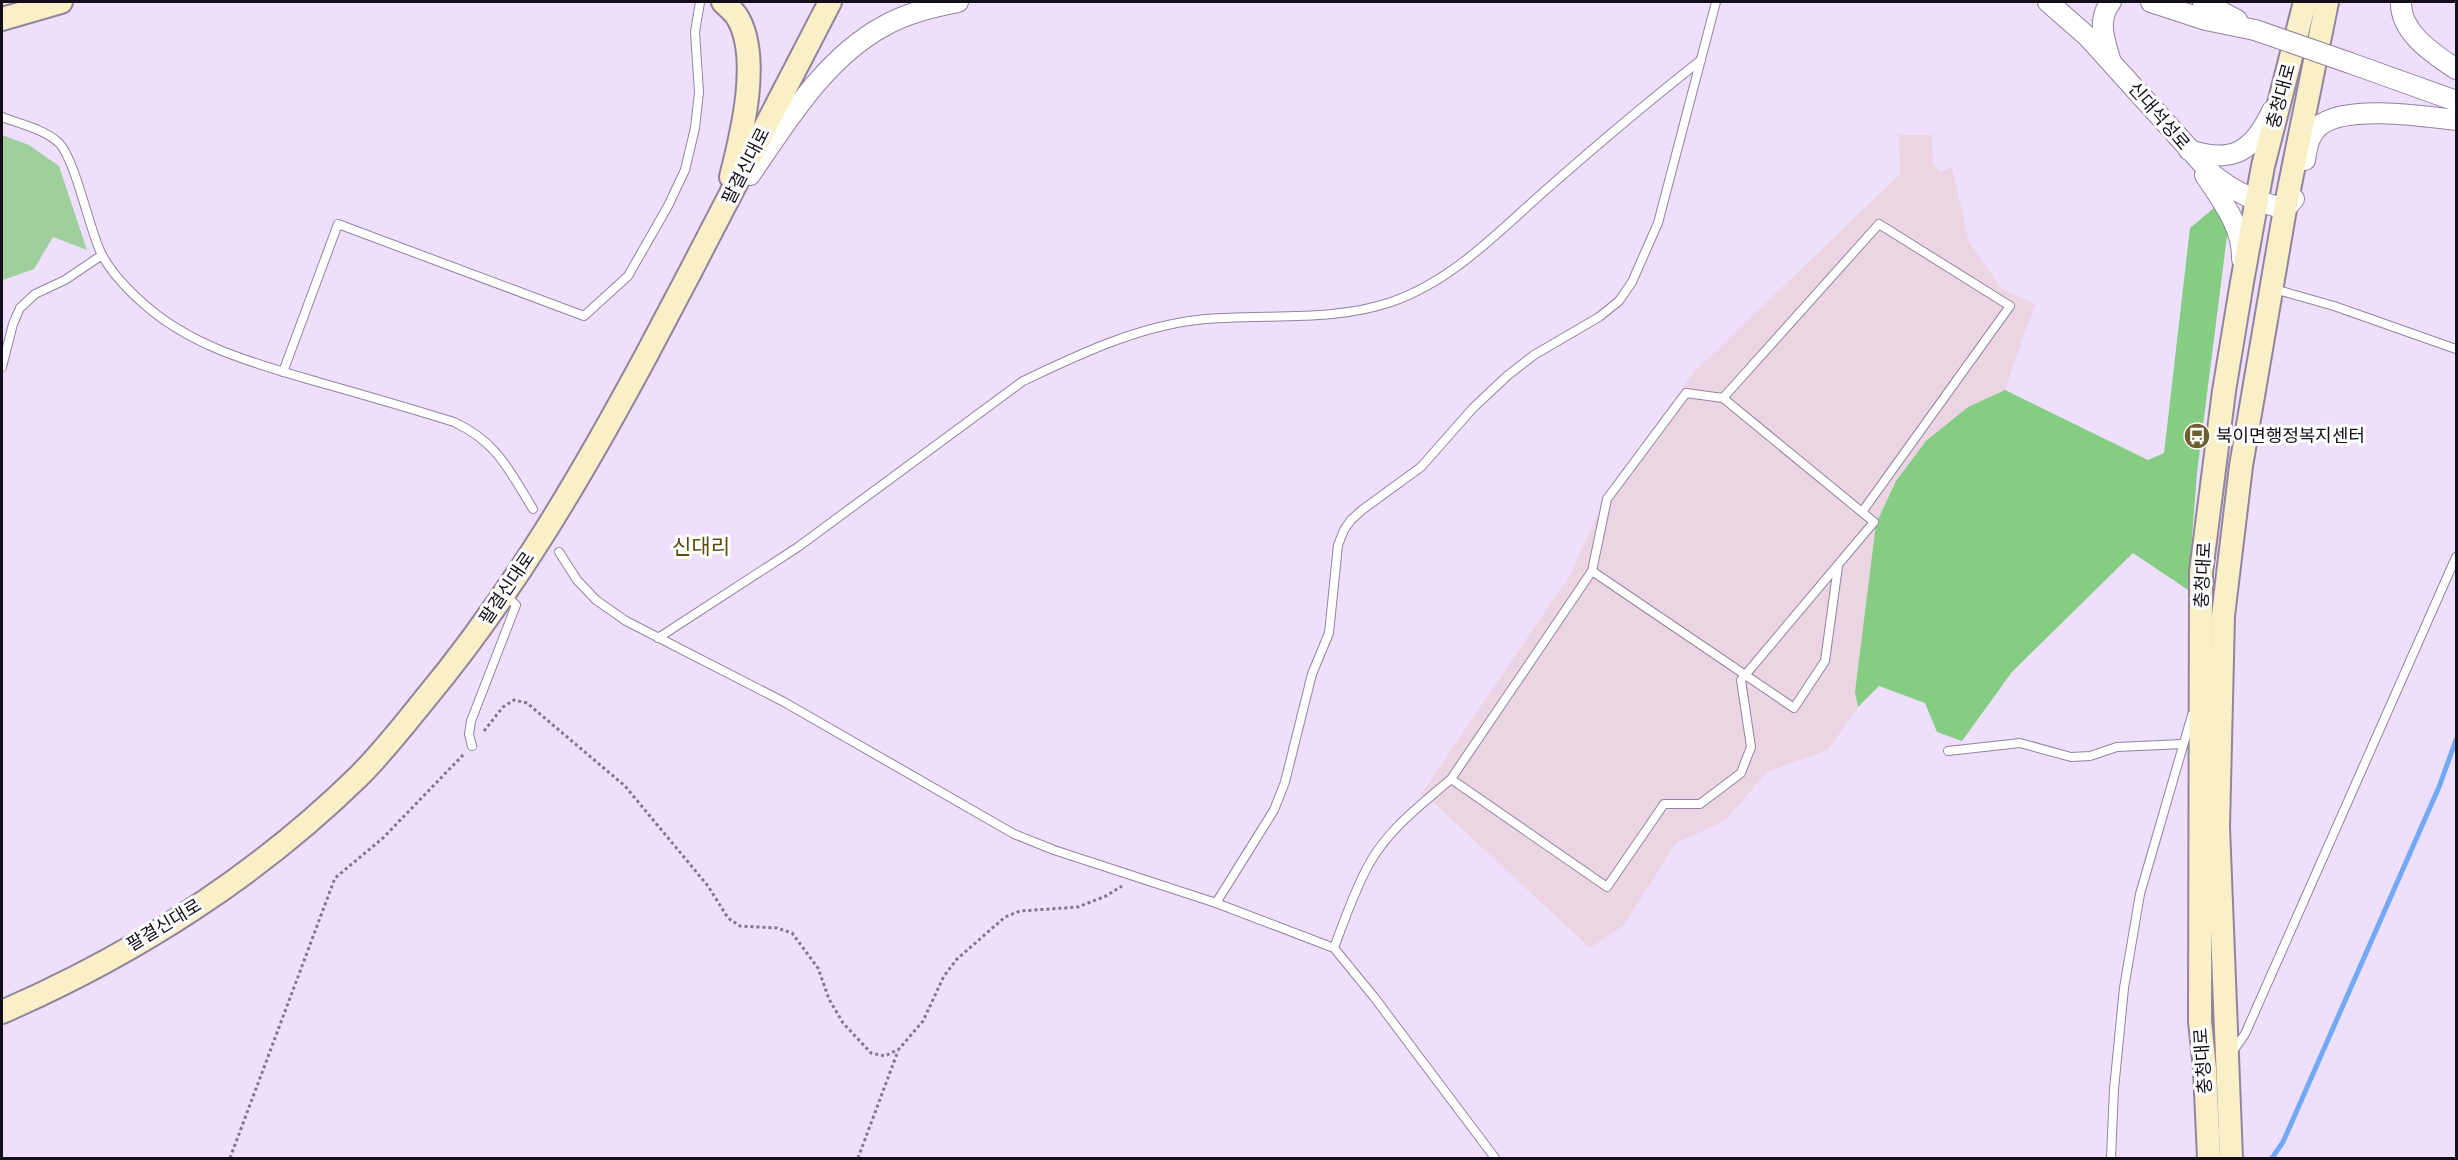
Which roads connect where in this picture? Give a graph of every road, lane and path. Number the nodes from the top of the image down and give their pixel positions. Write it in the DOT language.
graph roads {
  1 [pos="33,2"];
  2 [pos="61,2"];
  3 [pos="700,2"];
  4 [pos="723,2"];
  5 [pos="830,2"];
  6 [pos="958,2"];
  7 [pos="1716,2"];
  8 [pos="2048,2"];
  9 [pos="2111,2"];
  10 [pos="2151,2"];
  11 [pos="2203,2"];
  12 [pos="2305,2"];
  13 [pos="2327,2"];
  14 [pos="2401,2"];
  15 [pos="2,18"];
  16 [pos="2255,30"];
  17 [pos="1701,60"];
  18 [pos="2111,62"];
  19 [pos="2457,69"];
  20 [pos="2285,85"];
  21 [pos="2457,101"];
  22 [pos="2,117"];
  23 [pos="2457,120"];
  24 [pos="2189,150"];
  25 [pos="2256,202"];
  26 [pos="2285,209"];
  27 [pos="719,219"];
  28 [pos="102,255"];
  29 [pos="2242,282"];
  30 [pos="2272,289"];
  31 [pos="2457,349"];
  32 [pos="2,367"];
  33 [pos="283,372"];
  34 [pos="1723,398"];
  35 [pos="533,509"];
  36 [pos="1862,512"];
  37 [pos="559,552"];
  38 [pos="2457,557"];
  39 [pos="1838,565"];
  40 [pos="1592,571"];
  41 [pos="505,594"];
  42 [pos="658,638"];
  43 [pos="1745,676"];
  44 [pos="2201,688"];
  45 [pos="2183,744"];
  46 [pos="472,746"];
  47 [pos="1948,751"];
  48 [pos="1451,779"];
  49 [pos="1138,876"];
  50 [pos="1216,903"];
  51 [pos="1334,948"];
  52 [pos="2,1012"];
  53 [pos="899,1049"];
  54 [pos="2227,1059"];
  55 [pos="230,1158"];
  56 [pos="858,1158"];
  57 [pos="1495,1158"];
  58 [pos="2111,1158"];
  59 [pos="2209,1158"];
  60 [pos="2231,1158"];
  1 -- 15 [label="lane"];
  2 -- 15 [label="main road"];
  3 -- 33 [label="lane"];
  4 -- 27 [label="main road"];
  5 -- 27 [label="main road, 팔결신대로"];
  6 -- 27 [label="street"];
  7 -- 17 [label="lane"];
  8 -- 18 [label="street, 신대석성로"];
  9 -- 18 [label="street"];
  10 -- 16 [label="street"];
  11 -- 16 [label="street"];
  12 -- 20 [label="main road, 충청대로"];
  13 -- 26 [label="main road, 충청대로"];
  14 -- 19 [label="street"];
  16 -- 21 [label="street, bridge"];
  17 -- 42 [label="lane"];
  17 -- 50 [label="lane"];
  18 -- 24 [label="street, 신대석성로"];
  20 -- 24 [label="street"];
  20 -- 25 [label="main road, 충청대로"];
  22 -- 28 [label="lane"];
  23 -- 26 [label="street"];
  24 -- 25 [label="street, 신대석성로"];
  24 -- 29 [label="street"];
  25 -- 26 [label="street, 신대석성로"];
  25 -- 29 [label="main road, 충청대로"];
  26 -- 30 [label="main road, 충청대로"];
  27 -- 41 [label="main road, 팔결신대로"];
  28 -- 32 [label="lane"];
  28 -- 33 [label="lane"];
  29 -- 44 [label="main road, 충청대로"];
  30 -- 31 [label="lane"];
  30 -- 54 [label="main road, 충청대로"];
  33 -- 35 [label="lane"];
  34 -- 36 [label="lane"];
  34 -- 36 [label="lane"];
  34 -- 40 [label="lane"];
  36 -- 39 [label="lane"];
  37 -- 42 [label="lane"];
  38 -- 54 [label="lane"];
  39 -- 43 [label="lane"];
  39 -- 43 [label="lane"];
  40 -- 43 [label="lane"];
  40 -- 48 [label="lane"];
  41 -- 46 [label="lane"];
  41 -- 52 [label="main road, 팔결신대로"];
  42 -- 49 [label="lane"];
  43 -- 48 [label="lane"];
  44 -- 45 [label="lane"];
  44 -- 59 [label="main road, 충청대로"];
  45 -- 47 [label="lane"];
  45 -- 58 [label="lane"];
  46 -- 53 [label="path"];
  46 -- 55 [label="path"];
  48 -- 51 [label="lane"];
  49 -- 50 [label="lane"];
  49 -- 53 [label="path"];
  50 -- 51 [label="lane"];
  51 -- 57 [label="lane"];
  53 -- 56 [label="path"];
  54 -- 60 [label="main road, 충청대로"];
}
